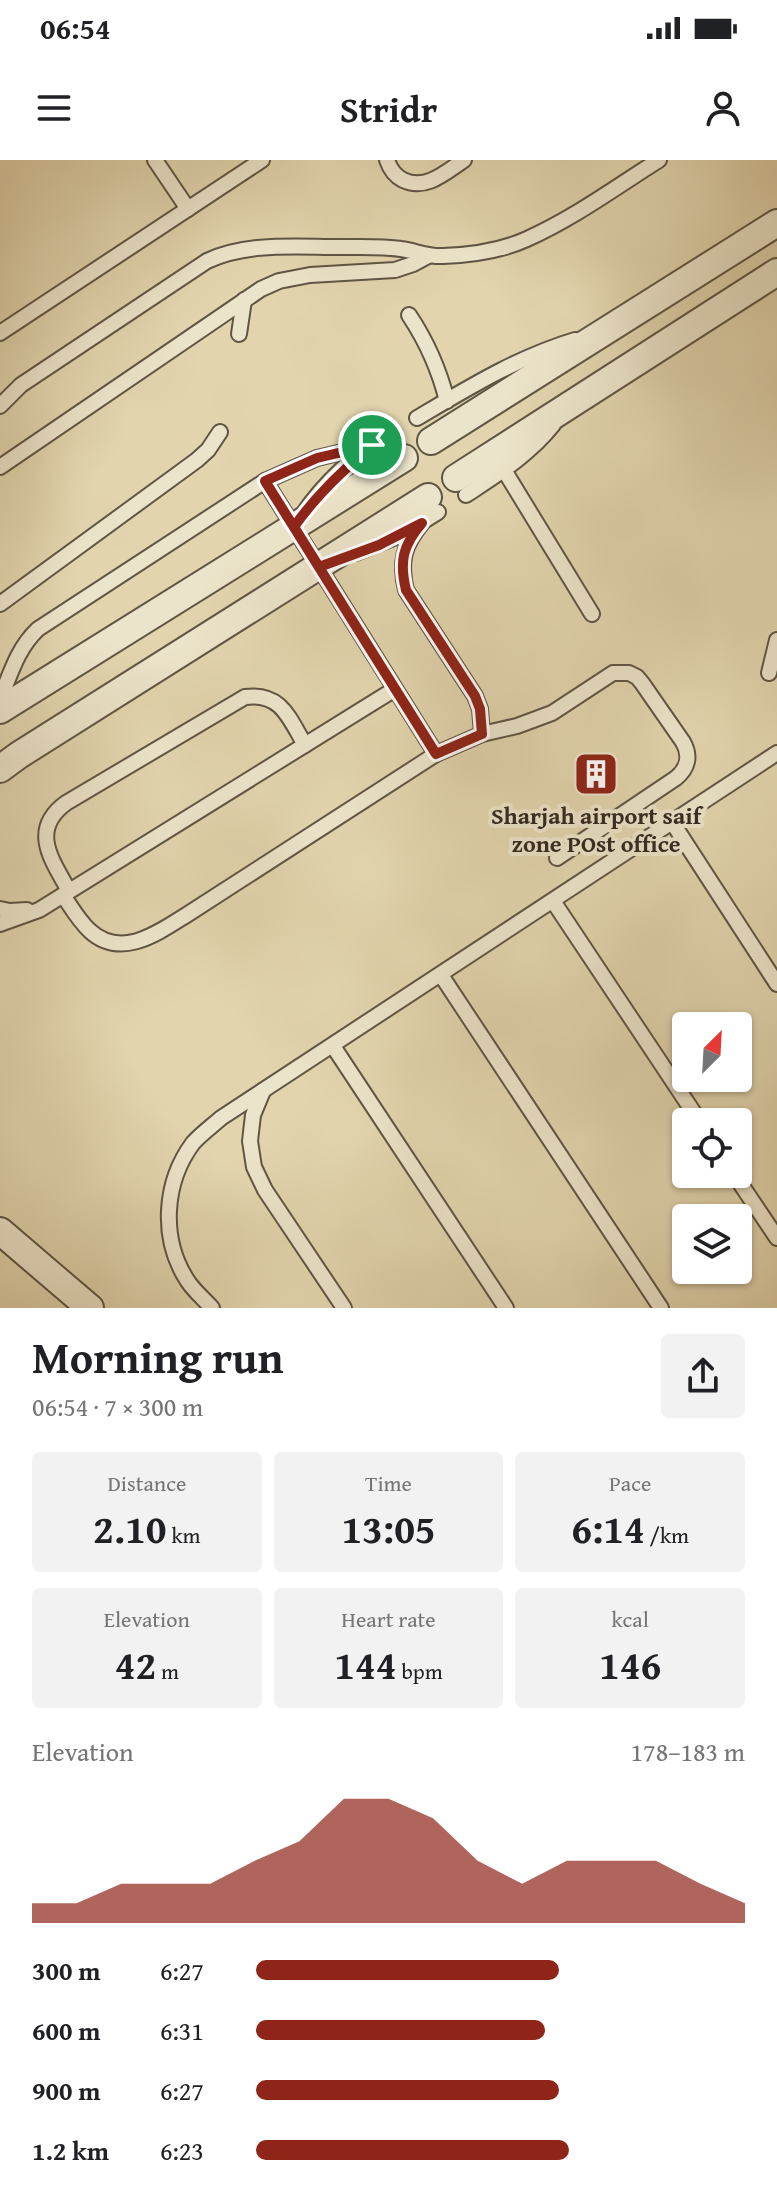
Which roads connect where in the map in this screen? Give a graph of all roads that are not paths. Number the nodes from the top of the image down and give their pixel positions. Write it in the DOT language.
graph roads {
  1 [pos="155,160"];
  2 [pos="262,160"];
  3 [pos="387,160"];
  4 [pos="464,160"];
  5 [pos="659,160"];
  6 [pos="188,209"];
  7 [pos="777,223"];
  8 [pos="428,256"];
  9 [pos="777,272"];
  10 [pos="244,300"];
  11 [pos="409,315"];
  12 [pos="606,331"];
  13 [pos="0,333"];
  14 [pos="239,334"];
  15 [pos="447,401"];
  16 [pos="0,406"];
  17 [pos="565,409"];
  18 [pos="417,418"];
  19 [pos="220,432"];
  20 [pos="389,434"];
  21 [pos="431,441"];
  22 [pos="372,445"];
  23 [pos="404,458"];
  24 [pos="0,467"];
  25 [pos="504,470"];
  26 [pos="265,481"];
  27 [pos="461,486"];
  28 [pos="433,504"];
  29 [pos="422,523"];
  30 [pos="294,527"];
  31 [pos="319,567"];
  32 [pos="0,604"];
  33 [pos="592,614"];
  34 [pos="777,640"];
  35 [pos="769,673"];
  36 [pos="395,689"];
  37 [pos="0,699"];
  38 [pos="0,710"];
  39 [pos="482,734"];
  40 [pos="305,745"];
  41 [pos="777,753"];
  42 [pos="436,754"];
  43 [pos="0,769"];
  44 [pos="672,822"];
  45 [pos="557,858"];
  46 [pos="66,893"];
  47 [pos="553,901"];
  48 [pos="0,909"];
  49 [pos="39,910"];
  50 [pos="0,924"];
  51 [pos="441,975"];
  52 [pos="777,984"];
  53 [pos="333,1046"];
  54 [pos="263,1091"];
  55 [pos="691,1108"];
  56 [pos="743,1188"];
  57 [pos="0,1231"];
  58 [pos="777,1238"];
  59 [pos="90,1308"];
  60 [pos="212,1308"];
  61 [pos="344,1308"];
  62 [pos="506,1308"];
  63 [pos="661,1308"];
  1 -- 6 [label="lane"];
  2 -- 6 [label="lane"];
  3 -- 4 [label="lane"];
  5 -- 8 [label="lane"];
  6 -- 13 [label="lane"];
  7 -- 12 [label="street"];
  8 -- 10 [label="lane"];
  8 -- 16 [label="lane"];
  9 -- 17 [label="street"];
  10 -- 14 [label="lane"];
  10 -- 24 [label="lane"];
  11 -- 15 [label="lane"];
  12 -- 15 [label="lane"];
  12 -- 21 [label="street"];
  15 -- 18 [label="lane"];
  17 -- 25 [label="lane"];
  17 -- 27 [label="street"];
  19 -- 32 [label="lane"];
  20 -- 22 [label="lane"];
  22 -- 26 [label="lane"];
  22 -- 30 [label="lane"];
  23 -- 30 [label="street"];
  25 -- 27 [label="lane"];
  25 -- 33 [label="lane"];
  26 -- 30 [label="lane"];
  26 -- 37 [label="lane"];
  28 -- 29 [label="lane"];
  28 -- 31 [label="street"];
  29 -- 31 [label="lane"];
  29 -- 39 [label="lane"];
  30 -- 31 [label="lane"];
  30 -- 38 [label="street"];
  31 -- 36 [label="lane"];
  31 -- 43 [label="street"];
  34 -- 35 [label="lane"];
  36 -- 40 [label="lane"];
  36 -- 42 [label="lane"];
  39 -- 42 [label="lane"];
  39 -- 45 [label="lane"];
  40 -- 46 [label="lane"];
  40 -- 46 [label="lane"];
  41 -- 44 [label="lane"];
  42 -- 46 [label="lane"];
  44 -- 47 [label="lane"];
  44 -- 52 [label="lane"];
  46 -- 49 [label="lane"];
  47 -- 51 [label="lane"];
  47 -- 55 [label="lane"];
  48 -- 49 [label="lane"];
  49 -- 50 [label="lane"];
  51 -- 53 [label="lane"];
  51 -- 63 [label="lane"];
  53 -- 54 [label="lane"];
  53 -- 62 [label="lane"];
  54 -- 60 [label="lane"];
  54 -- 61 [label="lane"];
  56 -- 58 [label="lane"];
  57 -- 59 [label="street"];
}
